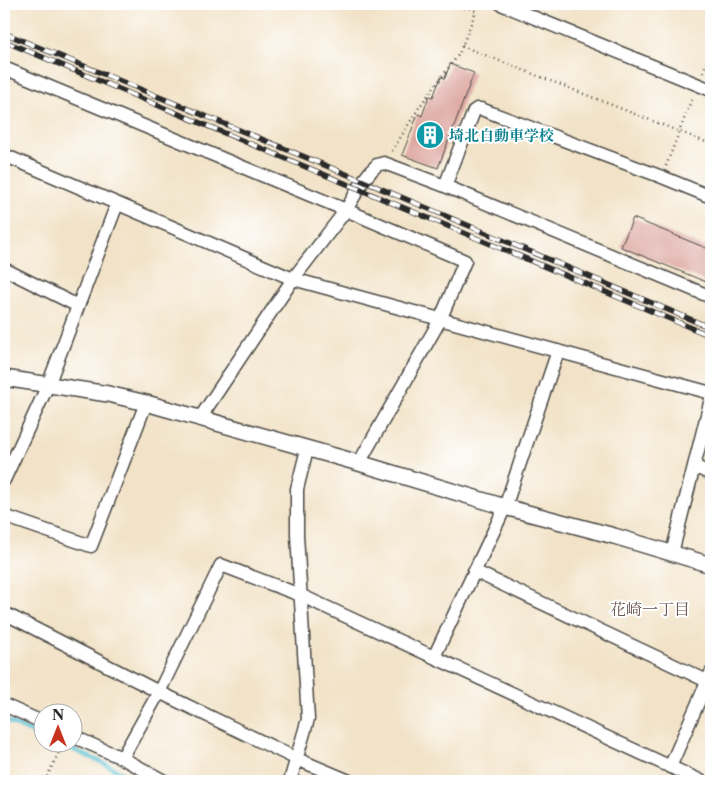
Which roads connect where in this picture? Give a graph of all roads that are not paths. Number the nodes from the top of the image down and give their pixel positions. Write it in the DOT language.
graph roads {
  1 [pos="501,4"];
  2 [pos="4,68"];
  3 [pos="711,90"];
  4 [pos="4,155"];
  5 [pos="445,186"];
  6 [pos="711,196"];
  7 [pos="117,204"];
  8 [pos="346,210"];
  9 [pos="4,268"];
  10 [pos="293,279"];
  11 [pos="711,297"];
  12 [pos="78,306"];
  13 [pos="440,320"];
  14 [pos="558,351"];
  15 [pos="4,378"];
  16 [pos="48,385"];
  17 [pos="711,393"];
  18 [pos="711,399"];
  19 [pos="146,403"];
  20 [pos="200,418"];
  21 [pos="307,449"];
  22 [pos="359,463"];
  23 [pos="694,466"];
  24 [pos="711,474"];
  25 [pos="4,480"];
  26 [pos="505,507"];
  27 [pos="4,516"];
  28 [pos="672,553"];
  29 [pos="711,565"];
  30 [pos="474,571"];
  31 [pos="300,595"];
  32 [pos="4,613"];
  33 [pos="434,657"];
  34 [pos="709,677"];
  35 [pos="159,692"];
  36 [pos="4,705"];
  37 [pos="32,718"];
  38 [pos="82,740"];
  39 [pos="122,758"];
  40 [pos="297,759"];
  41 [pos="670,767"];
  42 [pos="164,781"];
  43 [pos="290,781"];
  44 [pos="349,781"];
  45 [pos="701,781"];
  1 -- 3 [label="street"];
  2 -- 8 [label="street"];
  4 -- 7 [label="street"];
  5 -- 6 [label="street"];
  5 -- 8 [label="street"];
  5 -- 11 [label="street"];
  7 -- 10 [label="street"];
  7 -- 12 [label="street"];
  8 -- 10 [label="street"];
  8 -- 13 [label="street"];
  9 -- 12 [label="street"];
  10 -- 13 [label="street"];
  10 -- 20 [label="street"];
  12 -- 16 [label="street"];
  13 -- 14 [label="street"];
  13 -- 22 [label="street"];
  14 -- 17 [label="street"];
  14 -- 26 [label="street"];
  15 -- 16 [label="street"];
  16 -- 19 [label="street"];
  16 -- 25 [label="street"];
  18 -- 23 [label="street"];
  19 -- 20 [label="street"];
  19 -- 27 [label="street"];
  20 -- 21 [label="street"];
  21 -- 22 [label="street"];
  21 -- 31 [label="street"];
  22 -- 26 [label="street"];
  23 -- 24 [label="street"];
  23 -- 28 [label="street"];
  26 -- 28 [label="street"];
  26 -- 30 [label="street"];
  28 -- 29 [label="street"];
  30 -- 33 [label="street"];
  30 -- 34 [label="street"];
  31 -- 33 [label="street"];
  31 -- 35 [label="street"];
  31 -- 40 [label="street"];
  32 -- 35 [label="street"];
  33 -- 41 [label="street"];
  34 -- 41 [label="street"];
  35 -- 39 [label="street"];
  35 -- 40 [label="street"];
  36 -- 37 [label="street"];
  38 -- 39 [label="street"];
  39 -- 42 [label="street"];
  40 -- 43 [label="street"];
  40 -- 44 [label="street"];
  41 -- 45 [label="street"];
}
